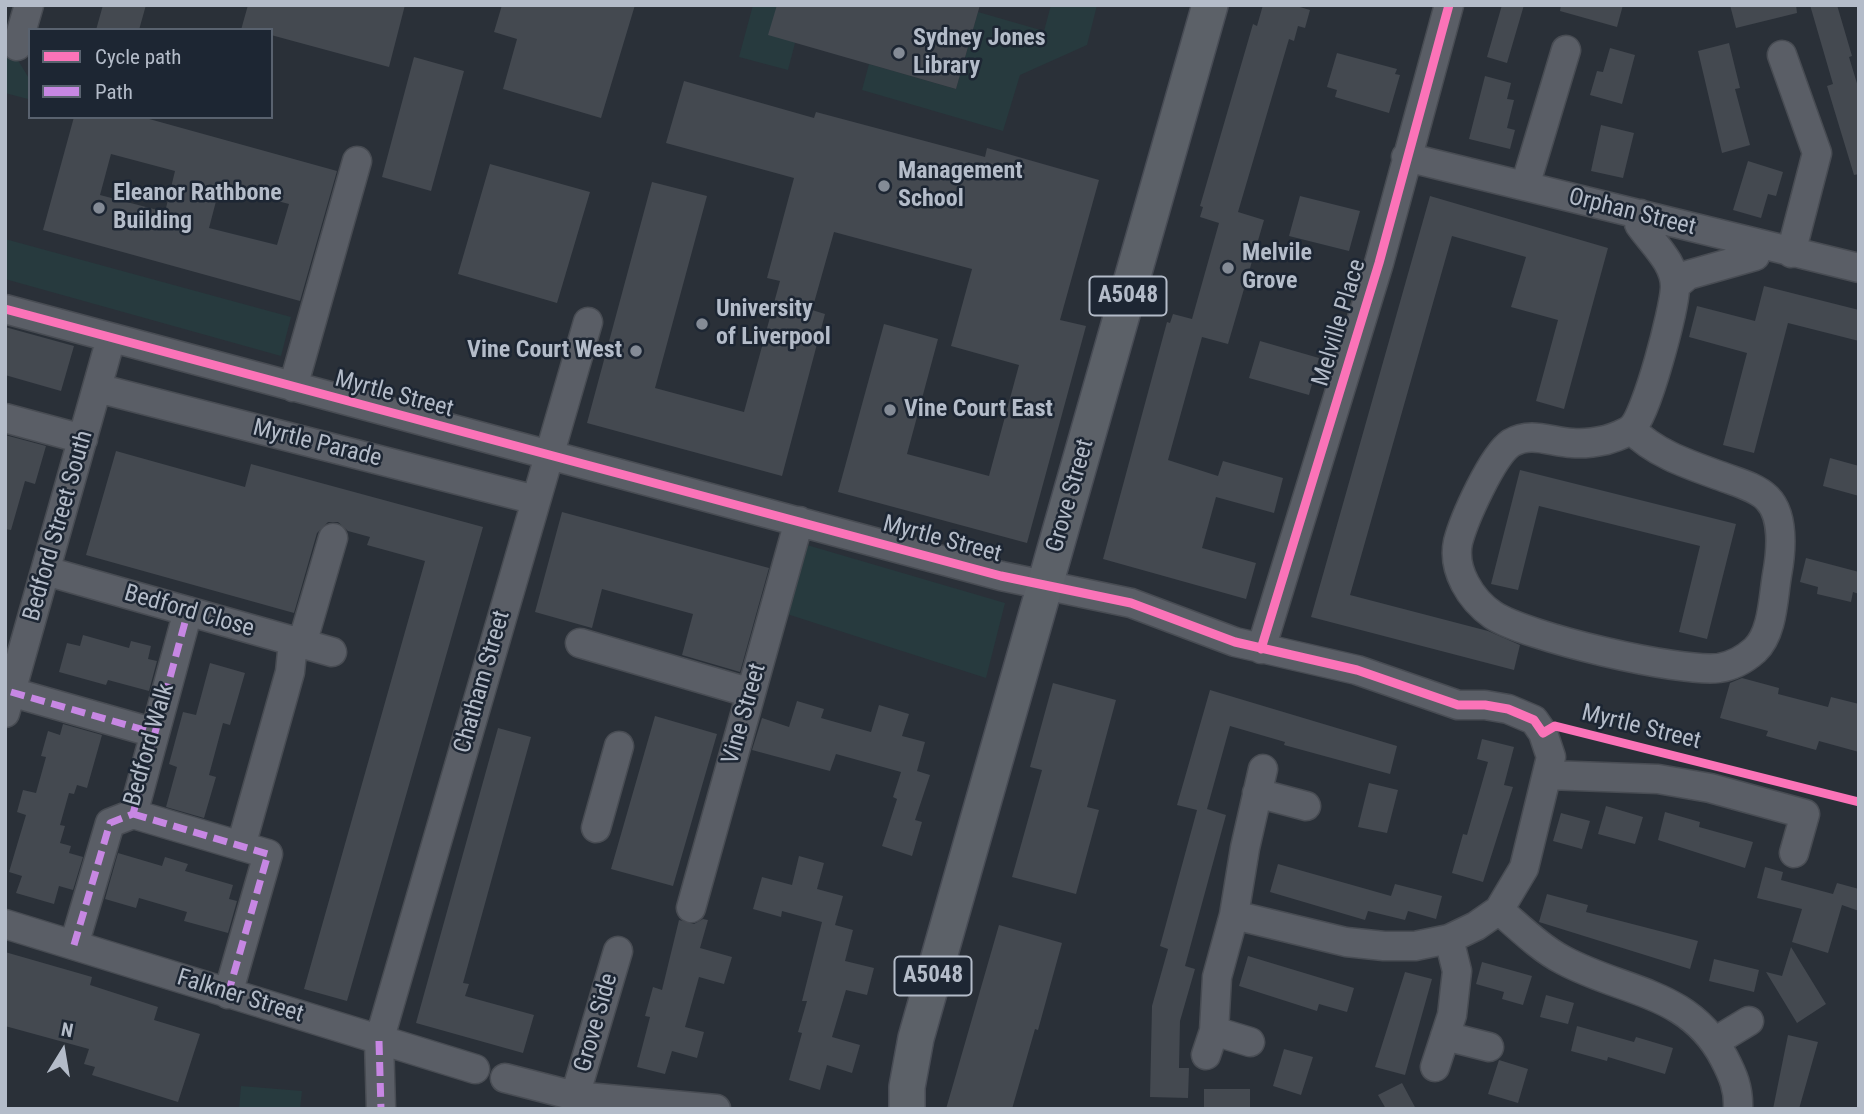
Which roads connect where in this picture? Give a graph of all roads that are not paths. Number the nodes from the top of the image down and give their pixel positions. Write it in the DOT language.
graph roads {
  1 [pos="29,5"];
  2 [pos="1210,5"];
  3 [pos="1449,5"];
  4 [pos="18,46"];
  5 [pos="1566,50"];
  6 [pos="1782,55"];
  7 [pos="1406,157"];
  8 [pos="357,161"];
  9 [pos="1525,186"];
  10 [pos="1640,215"];
  11 [pos="1757,244"];
  12 [pos="1791,253"];
  13 [pos="1859,268"];
  14 [pos="1675,286"];
  15 [pos="5,309"];
  16 [pos="588,322"];
  17 [pos="111,338"];
  18 [pos="293,387"];
  19 [pos="97,388"];
  20 [pos="5,418"];
  21 [pos="1631,429"];
  22 [pos="83,439"];
  23 [pos="549,457"];
  24 [pos="536,500"];
  25 [pos="799,521"];
  26 [pos="333,538"];
  27 [pos="47,571"];
  28 [pos="1045,586"];
  29 [pos="188,611"];
  30 [pos="298,643"];
  31 [pos="580,643"];
  32 [pos="1261,649"];
  33 [pos="332,652"];
  34 [pos="751,693"];
  35 [pos="8,702"];
  36 [pos="155,733"];
  37 [pos="619,746"];
  38 [pos="1548,775"];
  39 [pos="1306,806"];
  40 [pos="133,814"];
  41 [pos="596,828"];
  42 [pos="241,846"];
  43 [pos="1794,853"];
  44 [pos="691,908"];
  45 [pos="1499,910"];
  46 [pos="1234,915"];
  47 [pos="5,924"];
  48 [pos="1449,939"];
  49 [pos="74,945"];
  50 [pos="618,951"];
  51 [pos="228,994"];
  52 [pos="1749,1021"];
  53 [pos="1445,1036"];
  54 [pos="379,1041"];
  55 [pos="1716,1041"];
  56 [pos="1250,1042"];
  57 [pos="1489,1047"];
  58 [pos="1435,1067"];
  59 [pos="475,1069"];
  60 [pos="505,1078"];
  61 [pos="576,1096"];
  62 [pos="381,1109"];
  63 [pos="716,1109"];
  64 [pos="907,1109"];
  65 [pos="1738,1109"];
  1 -- 4 [label="street"];
  2 -- 28 [label="main road, Grove Street / A5048"];
  3 -- 7 [label="street, Melville Place"];
  5 -- 9 [label="street"];
  6 -- 12 [label="street"];
  7 -- 9 [label="street, Orphan Street"];
  7 -- 32 [label="street, Melville Place"];
  8 -- 18 [label="street"];
  9 -- 10 [label="street, Orphan Street"];
  10 -- 11 [label="street, Orphan Street"];
  10 -- 14 [label="street"];
  11 -- 12 [label="street, Orphan Street"];
  11 -- 14 [label="street"];
  12 -- 13 [label="street, Orphan Street"];
  14 -- 21 [label="street"];
  15 -- 17 [label="street, Myrtle Street"];
  16 -- 23 [label="street, Chatham Street"];
  17 -- 18 [label="street, Myrtle Street"];
  17 -- 19 [label="street, Bedford Street South"];
  18 -- 23 [label="street, Myrtle Street"];
  19 -- 22 [label="street, Bedford Street South"];
  19 -- 24 [label="street, Myrtle Parade"];
  20 -- 22 [label="street"];
  21 -- 21 [label="street"];
  22 -- 27 [label="street, Bedford Street South"];
  23 -- 24 [label="street, Chatham Street"];
  23 -- 25 [label="street, Myrtle Street"];
  24 -- 54 [label="street, Chatham Street"];
  25 -- 28 [label="street, Myrtle Street"];
  25 -- 34 [label="street, Vine Street"];
  26 -- 30 [label="street"];
  27 -- 29 [label="street, Bedford Close"];
  27 -- 35 [label="street, Bedford Street South"];
  28 -- 32 [label="street, Myrtle Street"];
  28 -- 64 [label="main road, Grove Street / A5048"];
  29 -- 30 [label="street, Bedford Close"];
  29 -- 36 [label="street, Bedford Walk"];
  30 -- 33 [label="street, Bedford Close"];
  30 -- 42 [label="street"];
  31 -- 34 [label="street"];
  32 -- 38 [label="street, Myrtle Street"];
  34 -- 44 [label="street, Vine Street"];
  35 -- 36 [label="street"];
  36 -- 40 [label="street, Bedford Walk"];
  37 -- 41 [label="street"];
  38 -- 43 [label="street"];
  38 -- 45 [label="street"];
  39 -- 46 [label="street"];
  40 -- 42 [label="street"];
  40 -- 49 [label="street, Bedford Walk"];
  42 -- 51 [label="street"];
  45 -- 48 [label="street"];
  45 -- 55 [label="street"];
  46 -- 48 [label="street"];
  46 -- 56 [label="street"];
  47 -- 49 [label="street, Falkner Street"];
  48 -- 53 [label="street"];
  49 -- 51 [label="street, Falkner Street"];
  50 -- 61 [label="street, Grove Side"];
  51 -- 54 [label="street, Falkner Street"];
  52 -- 55 [label="street"];
  53 -- 57 [label="street"];
  53 -- 58 [label="street"];
  54 -- 59 [label="street, Falkner Street"];
  54 -- 62 [label="street, Chatham Street"];
  55 -- 65 [label="street"];
  60 -- 61 [label="street"];
  61 -- 63 [label="street"];
}
